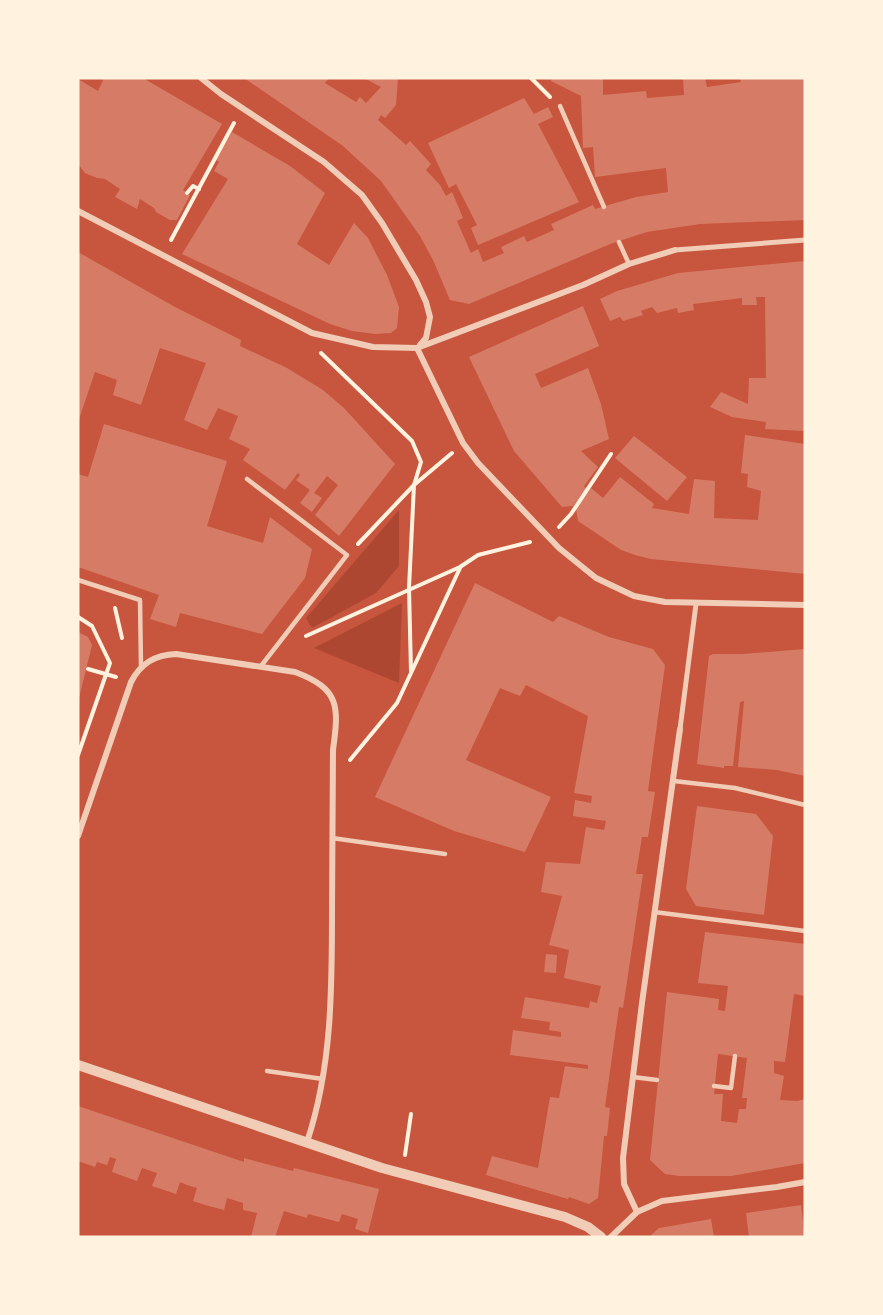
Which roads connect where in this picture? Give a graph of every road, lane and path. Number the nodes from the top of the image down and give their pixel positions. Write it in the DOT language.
graph roads {
  1 [pos="201,78"];
  2 [pos="531,78"];
  3 [pos="560,106"];
  4 [pos="230,130"];
  5 [pos="199,189"];
  6 [pos="187,193"];
  7 [pos="604,207"];
  8 [pos="78,212"];
  9 [pos="805,240"];
  10 [pos="619,242"];
  11 [pos="675,250"];
  12 [pos="162,257"];
  13 [pos="629,264"];
  14 [pos="303,328"];
  15 [pos="417,348"];
  16 [pos="463,443"];
  17 [pos="611,454"];
  18 [pos="247,478"];
  19 [pos="414,485"];
  20 [pos="552,519"];
  21 [pos="560,526"];
  22 [pos="567,534"];
  23 [pos="549,538"];
  24 [pos="347,555"];
  25 [pos="460,567"];
  26 [pos="78,580"];
  27 [pos="410,588"];
  28 [pos="109,604"];
  29 [pos="696,604"];
  30 [pos="805,605"];
  31 [pos="78,617"];
  32 [pos="305,637"];
  33 [pos="122,639"];
  34 [pos="110,663"];
  35 [pos="121,666"];
  36 [pos="261,666"];
  37 [pos="141,667"];
  38 [pos="88,669"];
  39 [pos="411,672"];
  40 [pos="107,675"];
  41 [pos="117,677"];
  42 [pos="680,729"];
  43 [pos="78,755"];
  44 [pos="674,780"];
  45 [pos="333,781"];
  46 [pos="805,805"];
  47 [pos="78,836"];
  48 [pos="332,838"];
  49 [pos="445,854"];
  50 [pos="654,912"];
  51 [pos="805,931"];
  52 [pos="735,1056"];
  53 [pos="78,1065"];
  54 [pos="267,1071"];
  55 [pos="633,1077"];
  56 [pos="323,1079"];
  57 [pos="657,1080"];
  58 [pos="714,1086"];
  59 [pos="411,1114"];
  60 [pos="307,1142"];
  61 [pos="402,1173"];
  62 [pos="805,1182"];
  63 [pos="637,1212"];
  64 [pos="601,1237"];
  65 [pos="611,1237"];
  1 -- 15 [label="street"];
  2 -- 3 [label="path"];
  3 -- 7 [label="lane"];
  4 -- 5 [label="path"];
  5 -- 6 [label="path"];
  5 -- 12 [label="path"];
  8 -- 12 [label="street"];
  9 -- 11 [label="street"];
  10 -- 13 [label="lane"];
  11 -- 13 [label="street"];
  12 -- 14 [label="street"];
  13 -- 15 [label="street"];
  14 -- 15 [label="street"];
  14 -- 19 [label="path"];
  15 -- 16 [label="street"];
  16 -- 19 [label="path"];
  16 -- 23 [label="street"];
  17 -- 21 [label="path"];
  18 -- 24 [label="lane"];
  19 -- 24 [label="path"];
  19 -- 27 [label="path"];
  20 -- 21 [label="path"];
  21 -- 22 [label="path"];
  21 -- 23 [label="path"];
  23 -- 25 [label="path"];
  23 -- 29 [label="street"];
  24 -- 36 [label="lane"];
  25 -- 27 [label="path"];
  25 -- 39 [label="path"];
  26 -- 37 [label="lane"];
  27 -- 32 [label="path"];
  27 -- 39 [label="path"];
  28 -- 33 [label="path"];
  29 -- 30 [label="street"];
  29 -- 42 [label="street"];
  31 -- 34 [label="path"];
  34 -- 35 [label="path"];
  34 -- 40 [label="path"];
  36 -- 37 [label="street"];
  36 -- 45 [label="street"];
  37 -- 47 [label="street"];
  38 -- 40 [label="path"];
  39 -- 45 [label="path"];
  40 -- 41 [label="path"];
  40 -- 43 [label="path"];
  42 -- 44 [label="street"];
  44 -- 46 [label="lane"];
  44 -- 50 [label="street"];
  45 -- 48 [label="street"];
  48 -- 49 [label="lane"];
  48 -- 56 [label="street"];
  50 -- 51 [label="lane"];
  50 -- 55 [label="street"];
  52 -- 58 [label="lane"];
  53 -- 60 [label="street"];
  54 -- 56 [label="lane"];
  55 -- 57 [label="lane"];
  55 -- 63 [label="street"];
  56 -- 60 [label="street"];
  59 -- 61 [label="path"];
  60 -- 61 [label="street"];
  61 -- 64 [label="street"];
  62 -- 63 [label="street"];
  63 -- 65 [label="street"];
}
